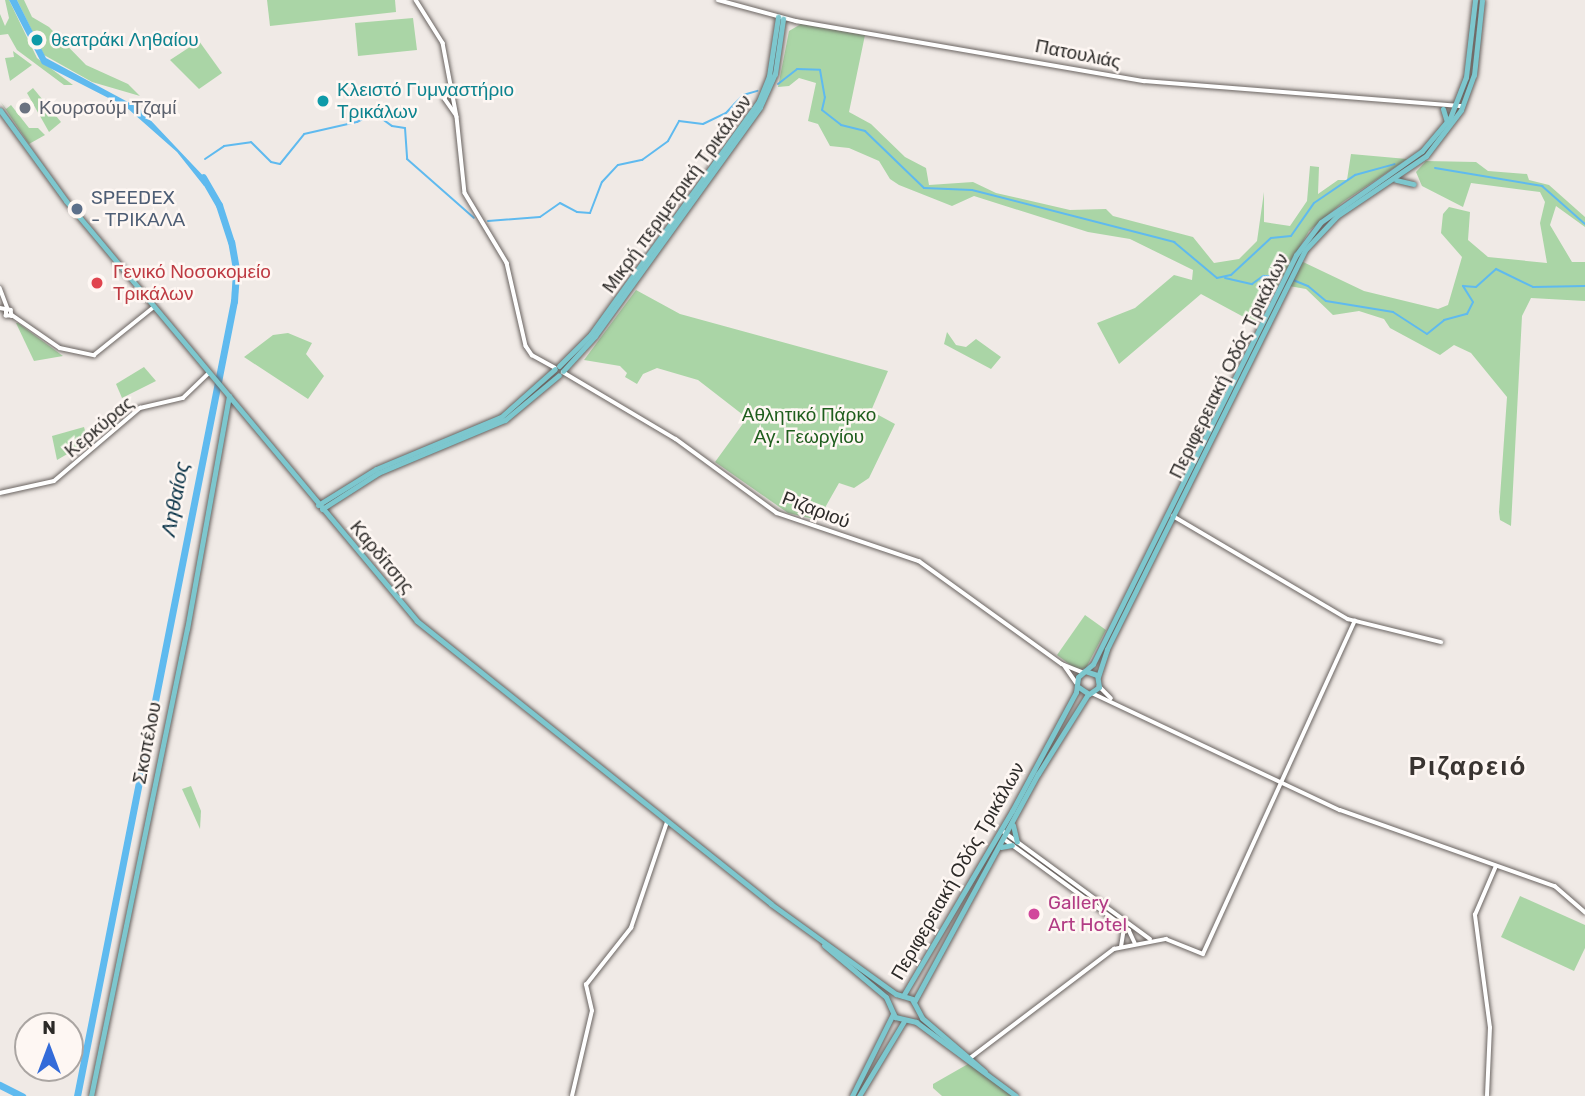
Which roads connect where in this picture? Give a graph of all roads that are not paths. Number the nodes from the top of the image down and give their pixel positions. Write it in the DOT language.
graph roads {
  1 [pos="416,0"];
  2 [pos="718,0"];
  3 [pos="1475,0"];
  4 [pos="1482,0"];
  5 [pos="780,18"];
  6 [pos="451,83"];
  7 [pos="1440,108"];
  8 [pos="1459,108"];
  9 [pos="0,110"];
  10 [pos="457,117"];
  11 [pos="1447,121"];
  12 [pos="1393,180"];
  13 [pos="1414,184"];
  14 [pos="0,288"];
  15 [pos="155,307"];
  16 [pos="0,308"];
  17 [pos="7,311"];
  18 [pos="559,370"];
  19 [pos="209,372"];
  20 [pos="227,394"];
  21 [pos="0,493"];
  22 [pos="320,507"];
  23 [pos="1172,516"];
  24 [pos="1355,621"];
  25 [pos="1441,642"];
  26 [pos="1062,664"];
  27 [pos="1084,672"];
  28 [pos="1098,677"];
  29 [pos="1077,684"];
  30 [pos="1099,685"];
  31 [pos="1090,694"];
  32 [pos="1112,700"];
  33 [pos="1281,785"];
  34 [pos="667,822"];
  35 [pos="1013,824"];
  36 [pos="1000,832"];
  37 [pos="1006,837"];
  38 [pos="1015,843"];
  39 [pos="999,849"];
  40 [pos="1496,866"];
  41 [pos="1585,912"];
  42 [pos="1124,926"];
  43 [pos="1135,929"];
  44 [pos="1152,940"];
  45 [pos="822,942"];
  46 [pos="1136,943"];
  47 [pos="1121,947"];
  48 [pos="902,996"];
  49 [pos="914,1002"];
  50 [pos="891,1003"];
  51 [pos="916,1010"];
  52 [pos="893,1014"];
  53 [pos="907,1020"];
  54 [pos="969,1059"];
  55 [pos="91,1096"];
  56 [pos="572,1096"];
  57 [pos="852,1096"];
  58 [pos="859,1096"];
  59 [pos="1016,1096"];
  60 [pos="1487,1096"];
  1 -- 6 [label="street"];
  2 -- 5 [label="street, Πατουλιάς"];
  3 -- 8 [label="main road, Περιφερειακή Οδός Τρικάλων"];
  4 -- 8 [label="main road, Περιφερειακή Οδός Τρικάλων"];
  5 -- 7 [label="street, Πατουλιάς"];
  5 -- 18 [label="main road, Μικρή περιμετρική Τρικάλων"];
  6 -- 10 [label="street"];
  6 -- 10 [label="street"];
  7 -- 8 [label="street, Πατουλιάς"];
  7 -- 11 [label="main road"];
  8 -- 11 [label="main road, Περιφερειακή Οδός Τρικάλων"];
  8 -- 12 [label="main road, Περιφερειακή Οδός Τρικάλων"];
  9 -- 15 [label="main road, Καρδίτσης"];
  10 -- 18 [label="street, Ριζαριού"];
  11 -- 27 [label="main road, Περιφερειακή Οδός Τρικάλων"];
  12 -- 13 [label="main road"];
  12 -- 23 [label="main road, Περιφερειακή Οδός Τρικάλων"];
  14 -- 17 [label="street"];
  15 -- 17 [label="street"];
  15 -- 19 [label="main road, Καρδίτσης"];
  16 -- 17 [label="street"];
  18 -- 22 [label="main road, Μικρή περιμετρική Τρικάλων"];
  18 -- 26 [label="street, Ριζαριού"];
  19 -- 20 [label="main road, Καρδίτσης"];
  19 -- 21 [label="street, Κερκύρας"];
  20 -- 22 [label="main road, Καρδίτσης"];
  20 -- 55 [label="main road, Σκοπέλου"];
  22 -- 34 [label="main road, Καρδίτσης"];
  23 -- 24 [label="street"];
  23 -- 28 [label="main road, Περιφερειακή Οδός Τρικάλων"];
  24 -- 25 [label="street"];
  24 -- 33 [label="street"];
  26 -- 27 [label="street, Ριζαριού"];
  26 -- 29 [label="street, Ριζαριού"];
  27 -- 28 [label="main road"];
  27 -- 29 [label="main road, Περιφερειακή Οδός Τρικάλων"];
  28 -- 30 [label="main road"];
  29 -- 31 [label="main road"];
  29 -- 36 [label="main road, Περιφερειακή Οδός Τρικάλων"];
  30 -- 31 [label="main road, Περιφερειακή Οδός Τρικάλων"];
  30 -- 32 [label="street"];
  31 -- 32 [label="street"];
  31 -- 35 [label="main road, Περιφερειακή Οδός Τρικάλων"];
  32 -- 33 [label="street"];
  33 -- 40 [label="street"];
  33 -- 44 [label="street"];
  34 -- 45 [label="main road, Καρδίτσης"];
  34 -- 56 [label="street"];
  35 -- 37 [label="main road, Περιφερειακή Οδός Τρικάλων"];
  35 -- 38 [label="main road"];
  36 -- 37 [label="street"];
  36 -- 48 [label="main road, Περιφερειακή Οδός Τρικάλων"];
  37 -- 38 [label="street"];
  37 -- 39 [label="main road, Περιφερειακή Οδός Τρικάλων"];
  38 -- 39 [label="main road"];
  38 -- 42 [label="street"];
  38 -- 43 [label="street"];
  39 -- 49 [label="main road, Περιφερειακή Οδός Τρικάλων"];
  40 -- 41 [label="street"];
  40 -- 60 [label="street"];
  42 -- 46 [label="street"];
  42 -- 47 [label="street"];
  43 -- 44 [label="street"];
  43 -- 46 [label="street"];
  44 -- 46 [label="street"];
  45 -- 48 [label="main road, Καρδίτσης"];
  45 -- 50 [label="main road, Καρδίτσης"];
  46 -- 47 [label="street"];
  47 -- 54 [label="street"];
  48 -- 49 [label="main road"];
  48 -- 50 [label="main road"];
  49 -- 51 [label="main road"];
  50 -- 52 [label="main road"];
  51 -- 53 [label="main road"];
  51 -- 54 [label="main road"];
  52 -- 53 [label="main road"];
  52 -- 57 [label="main road"];
  53 -- 54 [label="main road"];
  53 -- 58 [label="main road"];
  54 -- 59 [label="main road"];
}
